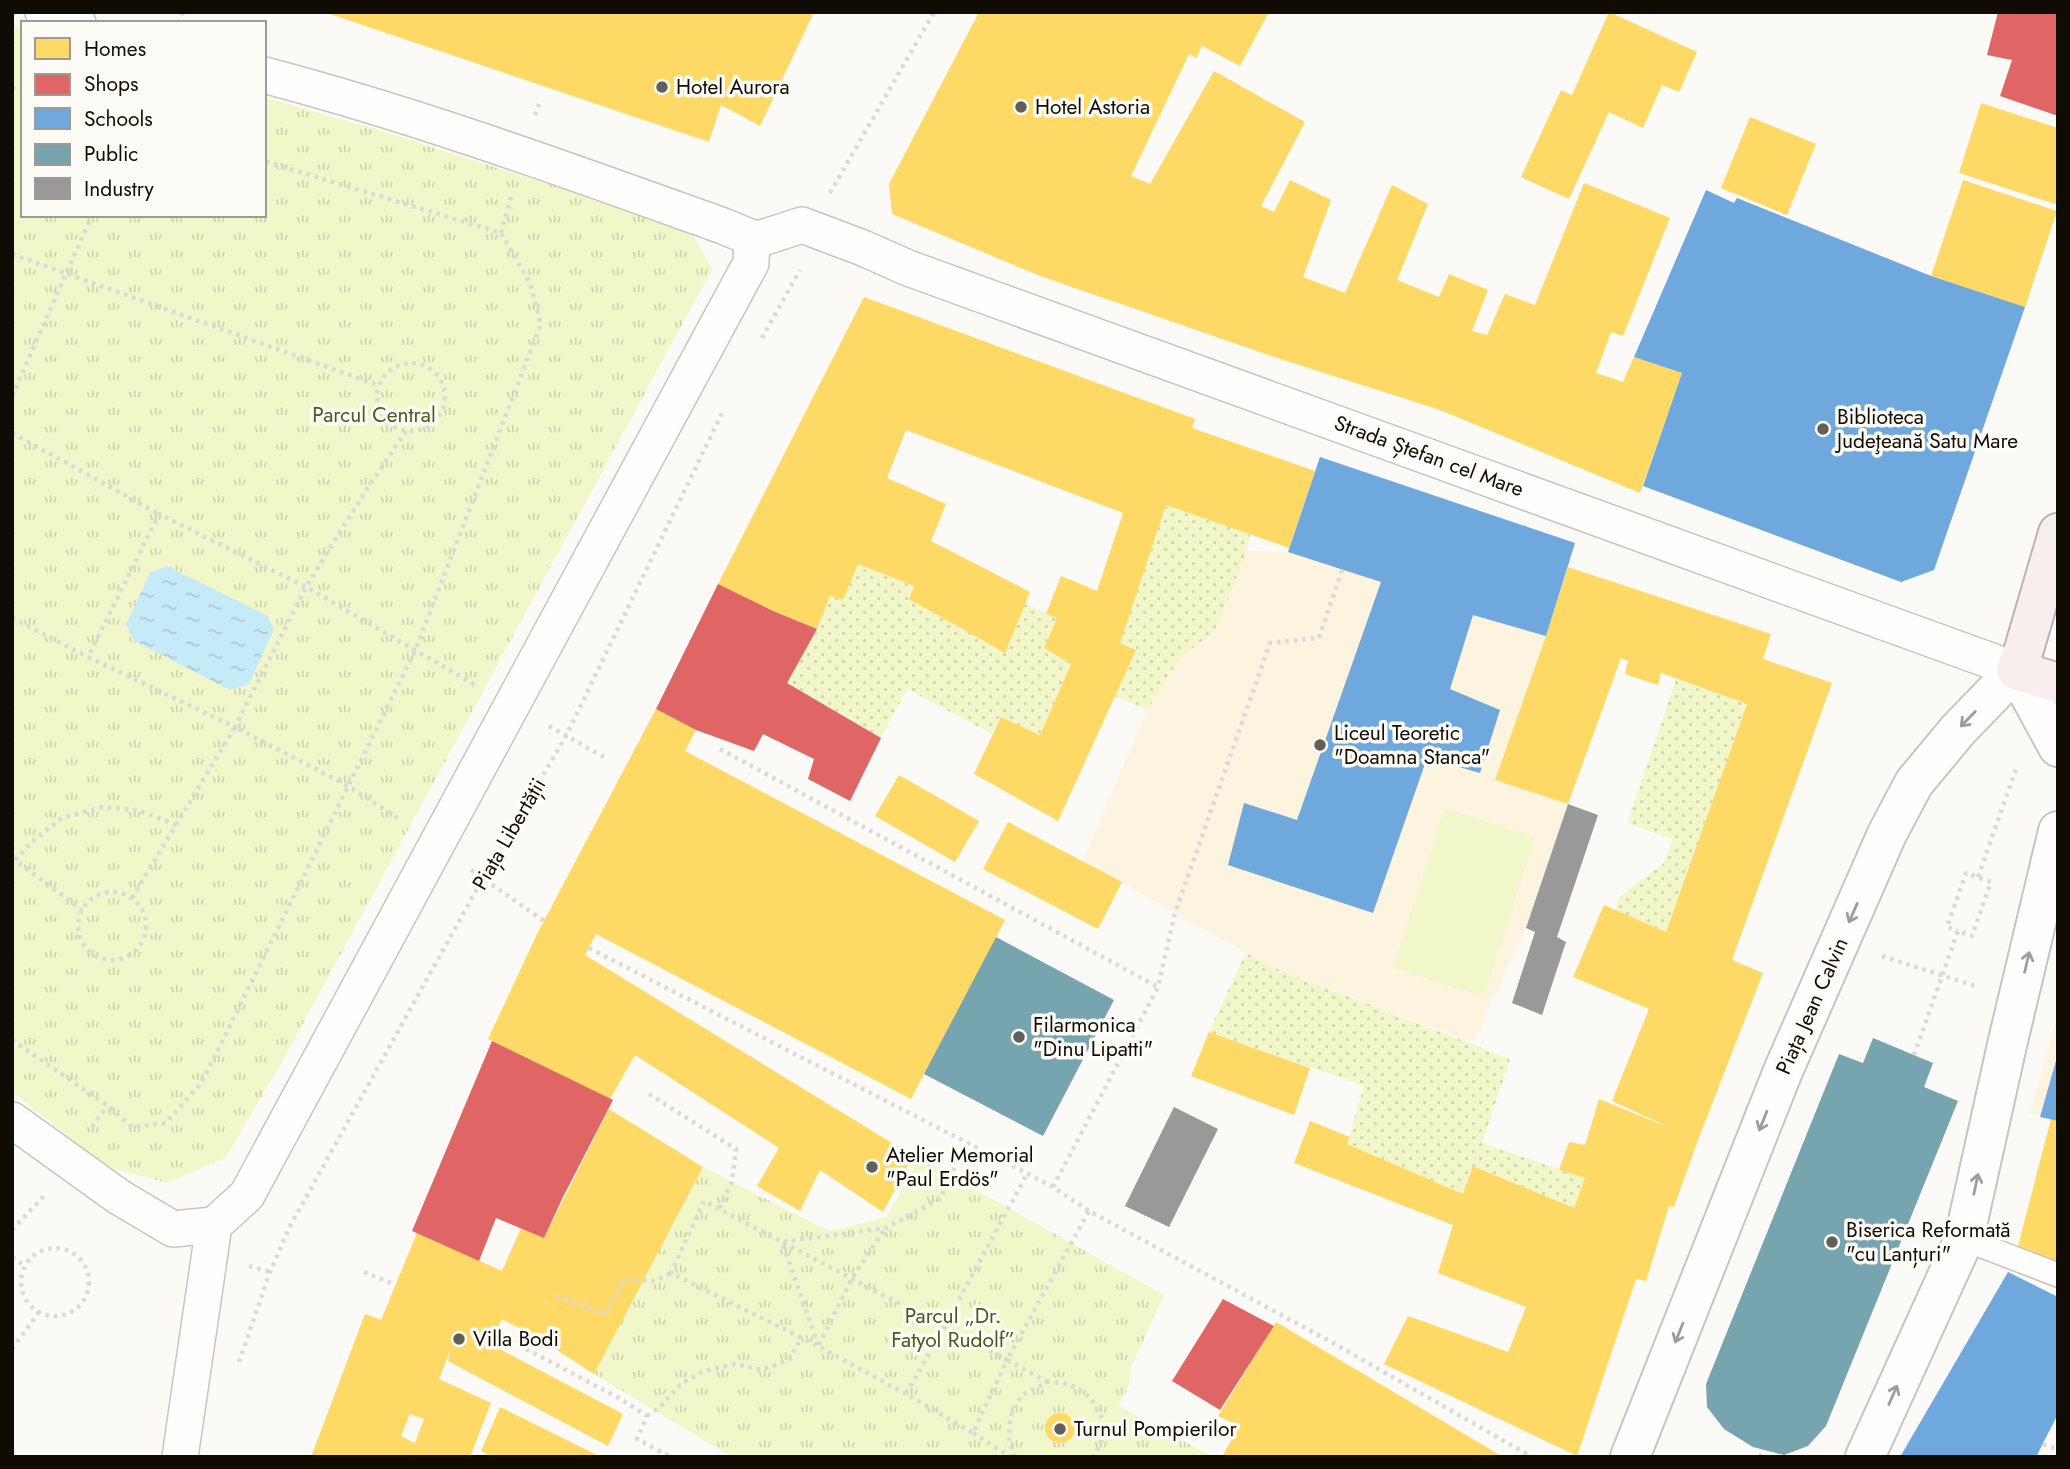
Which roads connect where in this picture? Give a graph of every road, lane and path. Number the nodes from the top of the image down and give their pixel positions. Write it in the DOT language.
graph roads {
  1 [pos="43,12"];
  2 [pos="934,12"];
  3 [pos="72,21"];
  4 [pos="266,76"];
  5 [pos="266,162"];
  6 [pos="826,200"];
  7 [pos="91,217"];
  8 [pos="752,238"];
  9 [pos="12,254"];
  10 [pos="66,274"];
  11 [pos="380,386"];
  12 [pos="12,396"];
  13 [pos="727,401"];
  14 [pos="406,431"];
  15 [pos="12,433"];
  16 [pos="159,514"];
  17 [pos="2058,533"];
  18 [pos="1342,570"];
  19 [pos="306,587"];
  20 [pos="12,618"];
  21 [pos="415,651"];
  22 [pos="88,657"];
  23 [pos="2016,670"];
  24 [pos="2058,683"];
  25 [pos="235,727"];
  26 [pos="2058,747"];
  27 [pos="720,749"];
  28 [pos="2018,763"];
  29 [pos="348,786"];
  30 [pos="176,825"];
  31 [pos="2058,831"];
  32 [pos="14,859"];
  33 [pos="1978,877"];
  34 [pos="483,878"];
  35 [pos="132,898"];
  36 [pos="82,910"];
  37 [pos="544,921"];
  38 [pos="1958,931"];
  39 [pos="589,948"];
  40 [pos="1882,956"];
  41 [pos="1943,975"];
  42 [pos="1158,987"];
  43 [pos="1980,988"];
  44 [pos="12,1040"];
  45 [pos="1914,1055"];
  46 [pos="649,1094"];
  47 [pos="12,1120"];
  48 [pos="966,1142"];
  49 [pos="1027,1174"];
  50 [pos="1053,1187"];
  51 [pos="719,1209"];
  52 [pos="1089,1210"];
  53 [pos="214,1225"];
  54 [pos="886,1228"];
  55 [pos="1964,1240"];
  56 [pos="782,1241"];
  57 [pos="12,1256"];
  58 [pos="25,1266"];
  59 [pos="364,1272"];
  60 [pos="671,1273"];
  61 [pos="2058,1275"];
  62 [pos="852,1278"];
  63 [pos="396,1285"];
  64 [pos="556,1296"];
  65 [pos="39,1312"];
  66 [pos="944,1327"];
  67 [pos="496,1333"];
  68 [pos="801,1338"];
  69 [pos="818,1346"];
  70 [pos="12,1349"];
  71 [pos="1007,1360"];
  72 [pos="239,1363"];
  73 [pos="1048,1382"];
  74 [pos="906,1394"];
  75 [pos="647,1416"];
  76 [pos="973,1433"];
  77 [pos="2043,1444"];
  78 [pos="1763,1450"];
  79 [pos="2058,1450"];
  80 [pos="1096,1456"];
  81 [pos="180,1457"];
  82 [pos="670,1457"];
  83 [pos="1013,1457"];
  84 [pos="1532,1457"];
  85 [pos="1630,1457"];
  86 [pos="1760,1457"];
  87 [pos="1865,1457"];
  1 -- 3 [label="street"];
  2 -- 6 [label="path"];
  4 -- 8 [label="street"];
  5 -- 21 [label="path"];
  7 -- 10 [label="path"];
  8 -- 23 [label="street, Strada Ștefan cel Mare"];
  8 -- 53 [label="street"];
  9 -- 10 [label="path"];
  10 -- 11 [label="path"];
  10 -- 12 [label="path"];
  11 -- 14 [label="path"];
  11 -- 14 [label="path"];
  13 -- 34 [label="path, Piața Libertății"];
  14 -- 19 [label="path"];
  15 -- 16 [label="path"];
  16 -- 19 [label="path"];
  16 -- 22 [label="path"];
  17 -- 23 [label="main road"];
  18 -- 42 [label="path"];
  19 -- 21 [label="path"];
  19 -- 25 [label="path"];
  20 -- 22 [label="path"];
  21 -- 29 [label="path"];
  22 -- 25 [label="path"];
  23 -- 24 [label="main road, Strada Ștefan cel Mare"];
  23 -- 26 [label="street"];
  23 -- 85 [label="street, Piața Jean Calvin, one-way"];
  25 -- 29 [label="path"];
  25 -- 30 [label="path"];
  27 -- 42 [label="path"];
  28 -- 33 [label="path"];
  29 -- 44 [label="path"];
  30 -- 32 [label="path"];
  30 -- 35 [label="path"];
  55 -- 31 [label="street, one-way"];
  32 -- 36 [label="path"];
  33 -- 38 [label="path"];
  33 -- 38 [label="path"];
  34 -- 37 [label="path"];
  34 -- 72 [label="path, Piața Libertății"];
  35 -- 36 [label="path"];
  35 -- 36 [label="path"];
  38 -- 41 [label="path"];
  39 -- 48 [label="path"];
  40 -- 41 [label="path"];
  41 -- 43 [label="path"];
  41 -- 45 [label="path"];
  42 -- 50 [label="path"];
  46 -- 51 [label="path"];
  47 -- 53 [label="street"];
  48 -- 49 [label="path"];
  48 -- 54 [label="path"];
  49 -- 50 [label="path"];
  49 -- 66 [label="path"];
  50 -- 52 [label="path"];
  51 -- 56 [label="path"];
  51 -- 60 [label="path"];
  52 -- 71 [label="path"];
  52 -- 84 [label="path"];
  53 -- 81 [label="street"];
  54 -- 56 [label="path"];
  54 -- 62 [label="path"];
  55 -- 61 [label="lane"];
  87 -- 55 [label="street, one-way"];
  56 -- 62 [label="path"];
  56 -- 69 [label="path"];
  57 -- 58 [label="path"];
  58 -- 65 [label="path"];
  58 -- 65 [label="path"];
  59 -- 63 [label="path"];
  60 -- 64 [label="path"];
  60 -- 68 [label="path"];
  62 -- 66 [label="path"];
  62 -- 69 [label="path"];
  65 -- 70 [label="path"];
  66 -- 71 [label="path"];
  66 -- 74 [label="path"];
  67 -- 75 [label="path"];
  68 -- 69 [label="path"];
  68 -- 75 [label="path"];
  69 -- 74 [label="path"];
  71 -- 73 [label="path"];
  71 -- 76 [label="path"];
  73 -- 80 [label="path"];
  73 -- 83 [label="path"];
  74 -- 76 [label="path"];
  75 -- 82 [label="path"];
  76 -- 83 [label="path"];
  77 -- 79 [label="path"];
  78 -- 86 [label="path"];
}
